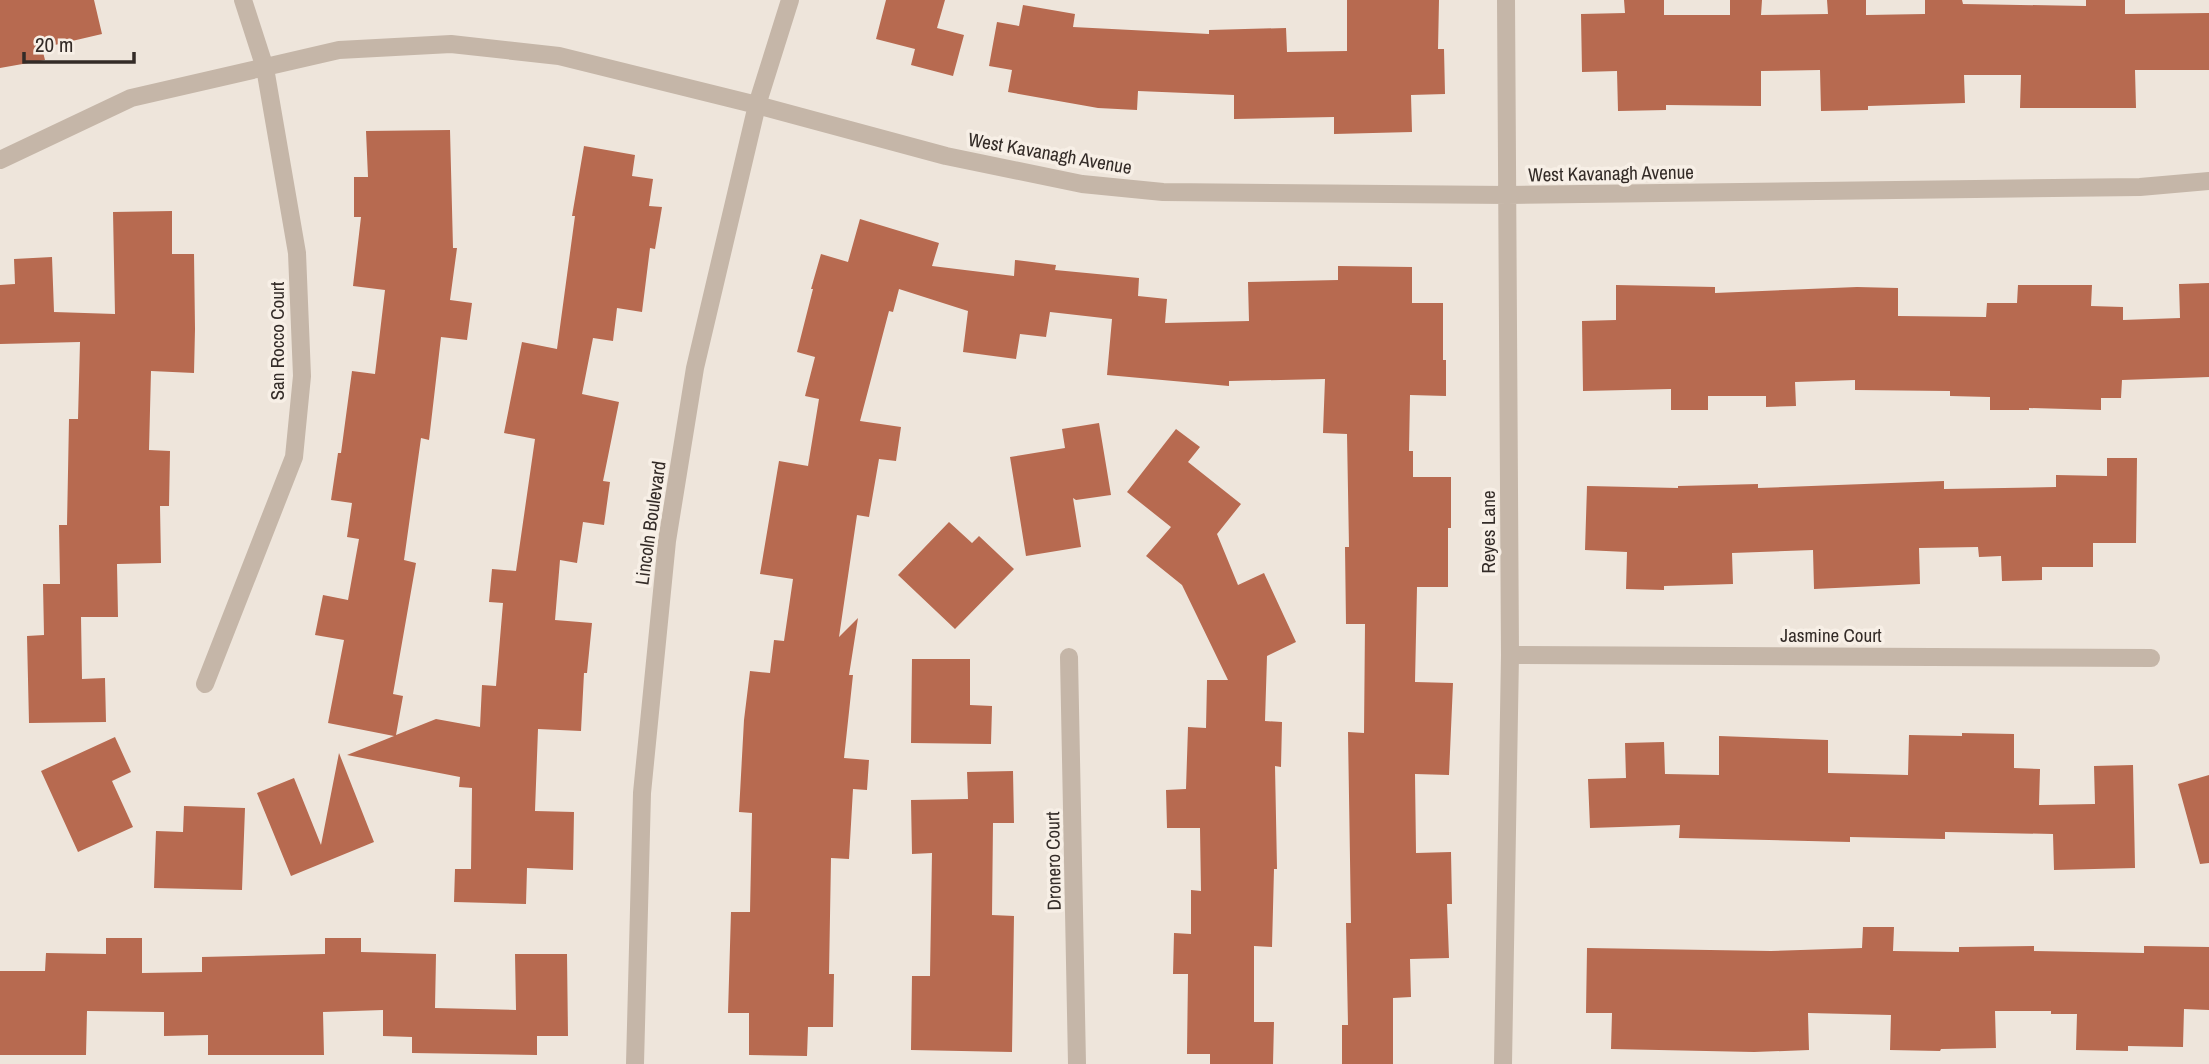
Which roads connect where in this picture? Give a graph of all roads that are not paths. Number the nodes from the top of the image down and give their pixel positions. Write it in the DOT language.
graph roads {
  1 [pos="243,0"];
  2 [pos="790,0"];
  3 [pos="1506,0"];
  4 [pos="265,68"];
  5 [pos="757,105"];
  6 [pos="0,160"];
  7 [pos="2209,181"];
  8 [pos="1508,195"];
  9 [pos="1510,655"];
  10 [pos="1069,657"];
  11 [pos="2151,658"];
  12 [pos="205,684"];
  13 [pos="635,1064"];
  14 [pos="1077,1064"];
  15 [pos="1503,1064"];
  1 -- 4 [label="street, San Rocco Court"];
  2 -- 5 [label="street, Lincoln Boulevard"];
  3 -- 8 [label="street, Reyes Lane"];
  4 -- 5 [label="street, West Kavanagh Avenue"];
  4 -- 6 [label="street, West Kavanagh Avenue"];
  4 -- 12 [label="street, San Rocco Court"];
  5 -- 8 [label="street, West Kavanagh Avenue"];
  5 -- 13 [label="street, Lincoln Boulevard"];
  7 -- 8 [label="street, West Kavanagh Avenue"];
  8 -- 9 [label="street, Reyes Lane"];
  9 -- 11 [label="street, Jasmine Court"];
  9 -- 15 [label="street, Reyes Lane"];
  10 -- 14 [label="street, Dronero Court"];
}
